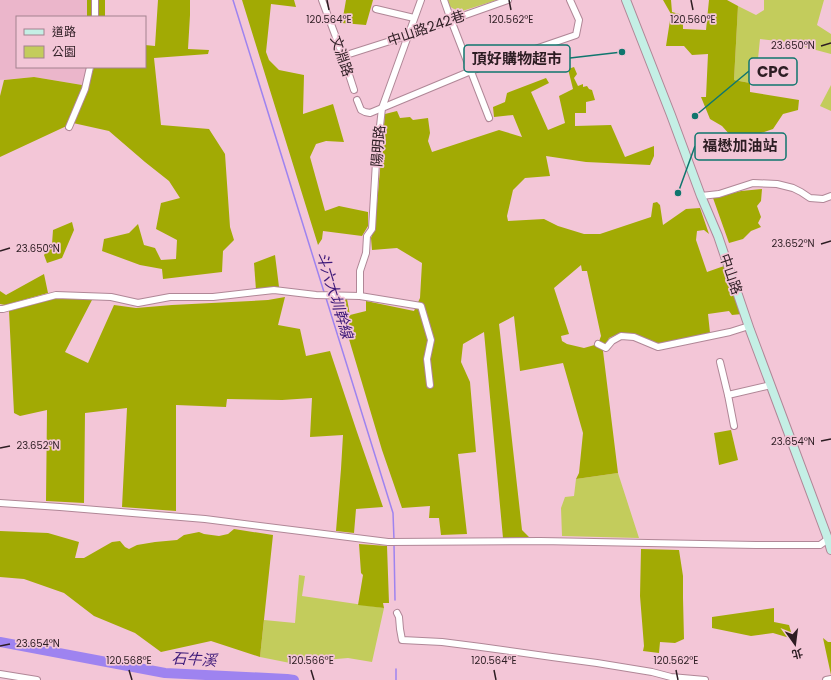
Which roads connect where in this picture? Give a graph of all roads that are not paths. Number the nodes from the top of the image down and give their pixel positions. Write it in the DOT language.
graph roads {
  1 [pos="95,0"];
  2 [pos="322,0"];
  3 [pos="421,0"];
  4 [pos="444,0"];
  5 [pos="508,0"];
  6 [pos="570,0"];
  7 [pos="626,0"];
  8 [pos="376,9"];
  9 [pos="95,16"];
  10 [pos="414,18"];
  11 [pos="451,20"];
  12 [pos="409,35"];
  13 [pos="343,56"];
  14 [pos="90,68"];
  15 [pos="471,71"];
  16 [pos="354,90"];
  17 [pos="357,100"];
  18 [pos="382,108"];
  19 [pos="489,118"];
  20 [pos="69,127"];
  21 [pos="701,196"];
  22 [pos="831,196"];
  23 [pos="360,296"];
  24 [pos="0,309"];
  25 [pos="749,326"];
  26 [pos="598,344"];
  27 [pos="720,362"];
  28 [pos="771,384"];
  29 [pos="430,385"];
  30 [pos="728,395"];
  31 [pos="734,426"];
  32 [pos="0,503"];
  33 [pos="828,540"];
  34 [pos="831,550"];
  35 [pos="397,613"];
  36 [pos="0,674"];
  37 [pos="831,679"];
  38 [pos="37,680"];
  39 [pos="705,680"];
  40 [pos="826,680"];
  1 -- 9 [label="street"];
  2 -- 13 [label="street, 文淵路"];
  3 -- 10 [label="street, 陽明路"];
  4 -- 11 [label="street"];
  5 -- 11 [label="street, 中山路242巷"];
  6 -- 15 [label="street"];
  7 -- 21 [label="main road, 中山路"];
  8 -- 10 [label="street"];
  10 -- 12 [label="street, 陽明路"];
  11 -- 12 [label="street, 中山路242巷"];
  11 -- 15 [label="street"];
  12 -- 13 [label="street, 中山路242巷"];
  12 -- 18 [label="street, 陽明路"];
  13 -- 16 [label="street, 文淵路"];
  14 -- 20 [label="street"];
  15 -- 18 [label="street"];
  15 -- 19 [label="street"];
  17 -- 18 [label="street"];
  18 -- 23 [label="street, 陽明路"];
  21 -- 22 [label="street"];
  21 -- 25 [label="main road, 中山路"];
  23 -- 24 [label="street"];
  23 -- 29 [label="street"];
  25 -- 26 [label="street"];
  25 -- 28 [label="main road, 中山路"];
  27 -- 30 [label="street"];
  28 -- 30 [label="street"];
  28 -- 33 [label="main road, 中山路"];
  30 -- 31 [label="street"];
  32 -- 33 [label="street"];
  33 -- 34 [label="main road, 中山路"];
  35 -- 39 [label="street"];
  36 -- 38 [label="street"];
  37 -- 40 [label="street"];
}
